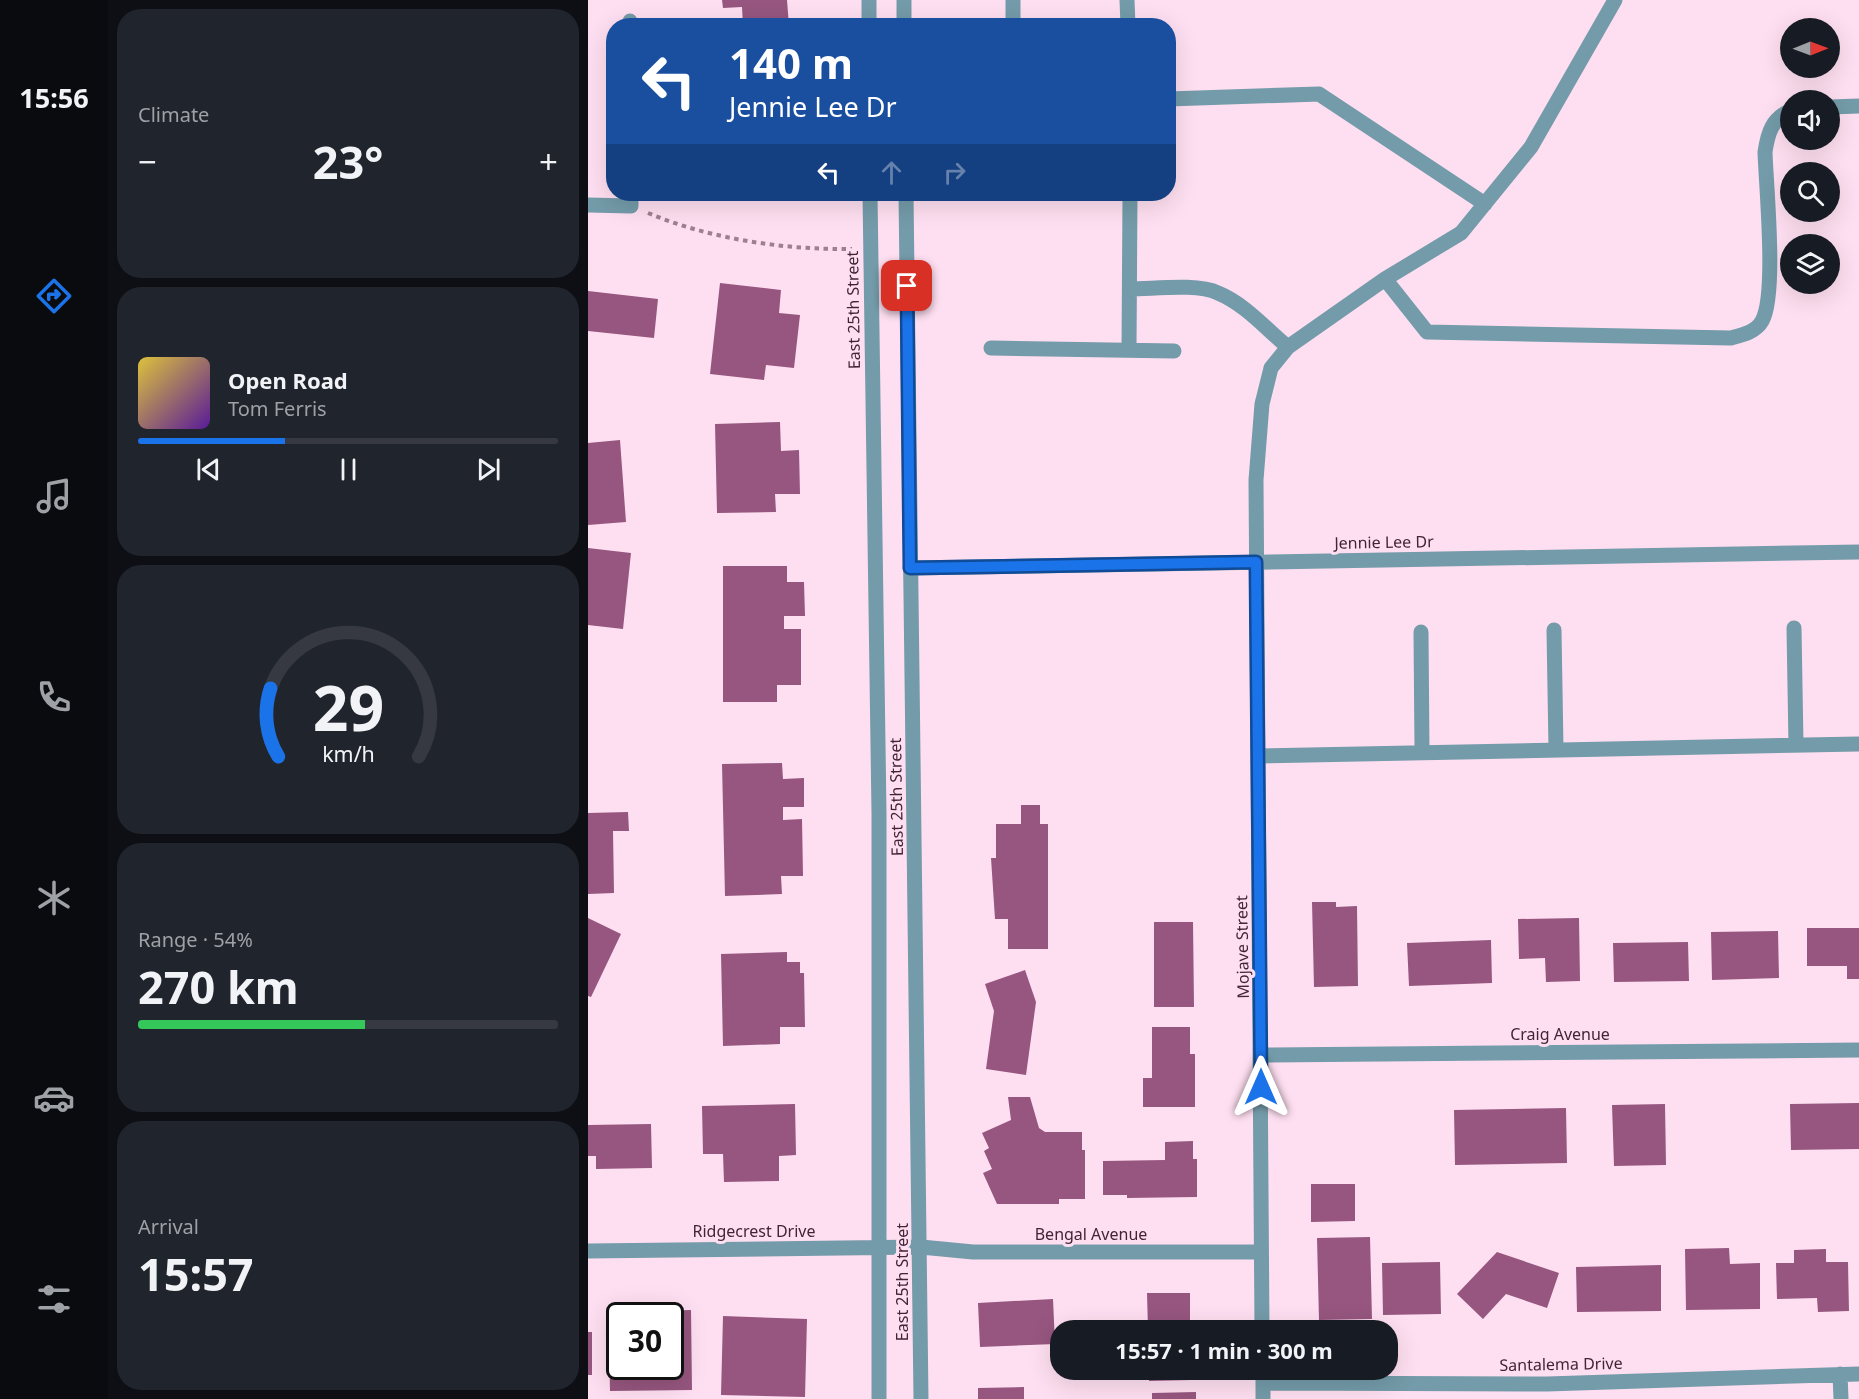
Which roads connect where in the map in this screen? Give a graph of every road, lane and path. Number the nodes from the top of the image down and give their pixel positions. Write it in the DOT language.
graph roads {
  1 [pos="869,0"];
  2 [pos="904,0"];
  3 [pos="1013,0"];
  4 [pos="1127,0"];
  5 [pos="1615,0"];
  6 [pos="869,18"];
  7 [pos="904,18"];
  8 [pos="1013,18"];
  9 [pos="1128,18"];
  10 [pos="1176,99"];
  11 [pos="1859,106"];
  12 [pos="1840,107"];
  13 [pos="1780,115"];
  14 [pos="622,201"];
  15 [pos="633,201"];
  16 [pos="870,201"];
  17 [pos="906,201"];
  18 [pos="1130,201"];
  19 [pos="1485,204"];
  20 [pos="588,205"];
  21 [pos="871,248"];
  22 [pos="1385,279"];
  23 [pos="1130,289"];
  24 [pos="1288,347"];
  25 [pos="992,348"];
  26 [pos="1130,350"];
  27 [pos="1174,351"];
  28 [pos="1859,552"];
  29 [pos="1256,562"];
  30 [pos="910,568"];
  31 [pos="1794,628"];
  32 [pos="1554,630"];
  33 [pos="1421,632"];
  34 [pos="1859,744"];
  35 [pos="1796,745"];
  36 [pos="1556,749"];
  37 [pos="1422,752"];
  38 [pos="1258,756"];
  39 [pos="1859,1050"];
  40 [pos="1261,1055"];
  41 [pos="921,1247"];
  42 [pos="879,1248"];
  43 [pos="588,1251"];
  44 [pos="1261,1252"];
  45 [pos="1262,1320"];
  46 [pos="1840,1374"];
  47 [pos="1859,1374"];
  48 [pos="1263,1380"];
  49 [pos="1339,1380"];
  50 [pos="1547,1391"];
  51 [pos="879,1399"];
  52 [pos="921,1399"];
  53 [pos="1263,1399"];
  54 [pos="1841,1399"];
  1 -- 6 [label="street"];
  2 -- 7 [label="street"];
  3 -- 8 [label="street"];
  4 -- 9 [label="street"];
  5 -- 19 [label="street, Mojave Street"];
  10 -- 19 [label="street"];
  11 -- 12 [label="street"];
  13 -- 22 [label="street"];
  14 -- 20 [label="street"];
  15 -- 21 [label="path"];
  16 -- 21 [label="street, East 25th Street"];
  17 -- 30 [label="street, East 25th Street"];
  18 -- 23 [label="street"];
  19 -- 22 [label="street, Mojave Street"];
  21 -- 42 [label="street, East 25th Street"];
  22 -- 24 [label="street, Mojave Street"];
  23 -- 24 [label="street"];
  23 -- 26 [label="street"];
  24 -- 29 [label="street, Mojave Street"];
  25 -- 26 [label="street"];
  26 -- 27 [label="street"];
  28 -- 29 [label="street, Jennie Lee Dr"];
  29 -- 30 [label="street, Jennie Lee Dr"];
  29 -- 38 [label="street, Mojave Street"];
  30 -- 41 [label="street, East 25th Street"];
  31 -- 35 [label="street"];
  32 -- 36 [label="street"];
  33 -- 37 [label="street"];
  34 -- 35 [label="street"];
  35 -- 36 [label="street"];
  36 -- 37 [label="street"];
  37 -- 38 [label="street"];
  38 -- 40 [label="street, Mojave Street"];
  39 -- 40 [label="street, Craig Avenue"];
  40 -- 44 [label="street, Mojave Street"];
  41 -- 42 [label="street, Ridgecrest Drive"];
  41 -- 44 [label="street, Bengal Avenue"];
  41 -- 52 [label="street, East 25th Street"];
  42 -- 43 [label="street, Ridgecrest Drive"];
  42 -- 51 [label="street, East 25th Street"];
  44 -- 45 [label="street, Mojave Street"];
  46 -- 47 [label="street, Santalema Drive"];
  46 -- 50 [label="street, Santalema Drive"];
  46 -- 54 [label="street"];
  48 -- 53 [label="street"];
  49 -- 50 [label="street, Santalema Drive"];
}
